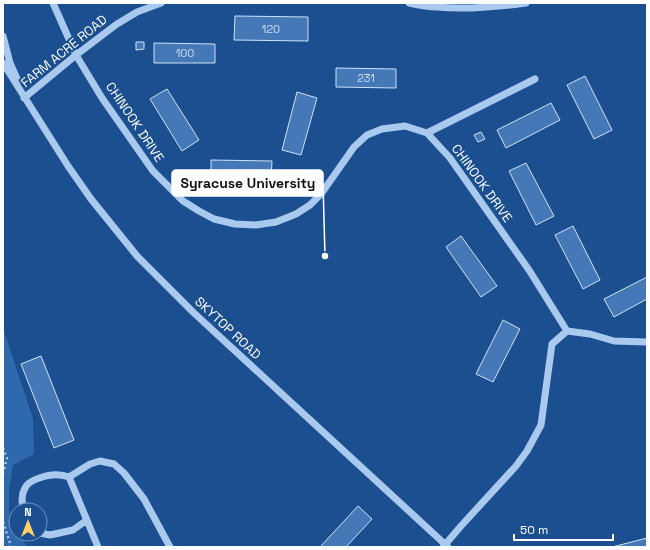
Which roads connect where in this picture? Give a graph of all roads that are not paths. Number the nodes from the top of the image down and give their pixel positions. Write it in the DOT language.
graph roads {
  1 [pos="54,3"];
  2 [pos="161,3"];
  3 [pos="409,3"];
  4 [pos="526,3"];
  5 [pos="3,36"];
  6 [pos="76,55"];
  7 [pos="3,63"];
  8 [pos="535,78"];
  9 [pos="24,98"];
  10 [pos="427,134"];
  11 [pos="567,331"];
  12 [pos="647,342"];
  13 [pos="69,477"];
  14 [pos="22,502"];
  15 [pos="87,520"];
  16 [pos="48,535"];
  17 [pos="446,546"];
  18 [pos="98,547"];
  19 [pos="170,547"];
  1 -- 6 [label="street, CHINOOK DRIVE"];
  2 -- 6 [label="street, FARM ACRE ROAD"];
  3 -- 4 [label="street"];
  5 -- 9 [label="street, SKYTOP ROAD"];
  6 -- 9 [label="street, FARM ACRE ROAD"];
  6 -- 10 [label="street, CHINOOK DRIVE"];
  7 -- 9 [label="street, SKYTOP ROAD"];
  8 -- 10 [label="street"];
  9 -- 17 [label="street, SKYTOP ROAD"];
  10 -- 11 [label="street, CHINOOK DRIVE"];
  11 -- 12 [label="street"];
  11 -- 17 [label="street"];
  13 -- 14 [label="street"];
  13 -- 15 [label="street"];
  13 -- 19 [label="street"];
  15 -- 16 [label="street"];
  15 -- 18 [label="street"];
}
